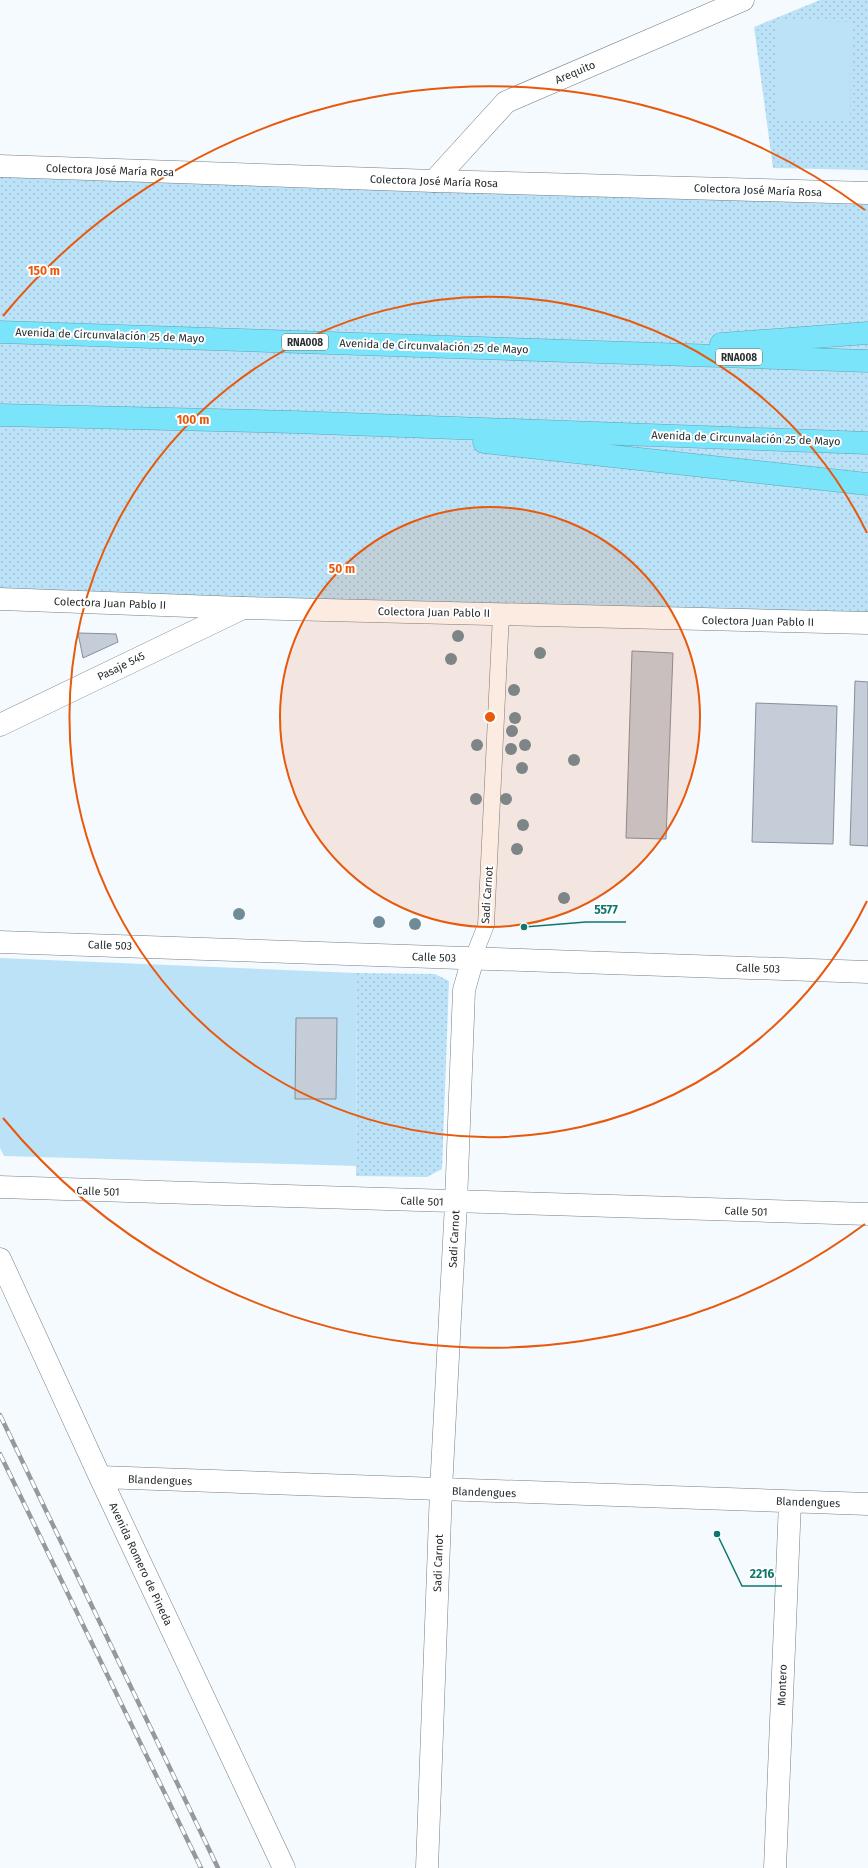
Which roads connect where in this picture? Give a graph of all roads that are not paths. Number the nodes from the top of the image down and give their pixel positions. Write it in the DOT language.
graph roads {
  1 [pos="743,0"];
  2 [pos="0,166"];
  3 [pos="434,181"];
  4 [pos="868,193"];
  5 [pos="0,332"];
  6 [pos="868,333"];
  7 [pos="610,352"];
  8 [pos="868,361"];
  9 [pos="0,415"];
  10 [pos="294,422"];
  11 [pos="868,443"];
  12 [pos="868,484"];
  13 [pos="0,599"];
  14 [pos="243,608"];
  15 [pos="501,614"];
  16 [pos="868,623"];
  17 [pos="0,725"];
  18 [pos="0,942"];
  19 [pos="473,958"];
  20 [pos="868,972"];
  21 [pos="0,1187"];
  22 [pos="456,1203"];
  23 [pos="868,1214"];
  24 [pos="0,1259"];
  25 [pos="100,1477"];
  26 [pos="441,1490"];
  27 [pos="790,1502"];
  28 [pos="868,1504"];
  29 [pos="284,1868"];
  30 [pos="427,1868"];
  31 [pos="775,1868"];
  1 -- 3 [label="street, Arequito"];
  2 -- 3 [label="street, Colectora José María Rosa"];
  3 -- 4 [label="street, Colectora José María Rosa"];
  5 -- 7 [label="highway, Avenida de Circunvalación 25 de Mayo / RNA008"];
  6 -- 7 [label="highway"];
  7 -- 8 [label="highway, Avenida de Circunvalación 25 de Mayo / RNA008"];
  9 -- 10 [label="highway, Avenida de Circunvalación 25 de Mayo"];
  10 -- 11 [label="highway, Avenida de Circunvalación 25 de Mayo"];
  10 -- 12 [label="highway"];
  13 -- 14 [label="street, Colectora Juan Pablo II"];
  14 -- 15 [label="street, Colectora Juan Pablo II"];
  14 -- 17 [label="street, Pasaje 545"];
  15 -- 16 [label="street, Colectora Juan Pablo II"];
  15 -- 19 [label="lane, Sadi Carnot"];
  18 -- 19 [label="street, Calle 503"];
  19 -- 20 [label="street, Calle 503"];
  19 -- 22 [label="street, Sadi Carnot"];
  21 -- 22 [label="street, Calle 501"];
  22 -- 23 [label="street, Calle 501"];
  22 -- 26 [label="street, Sadi Carnot"];
  24 -- 25 [label="street, Avenida Romero de Pineda"];
  25 -- 26 [label="street, Blandengues"];
  25 -- 29 [label="street, Avenida Romero de Pineda"];
  26 -- 27 [label="street, Blandengues"];
  26 -- 30 [label="street, Sadi Carnot"];
  27 -- 28 [label="street, Blandengues"];
  27 -- 31 [label="street, Montero"];
}
